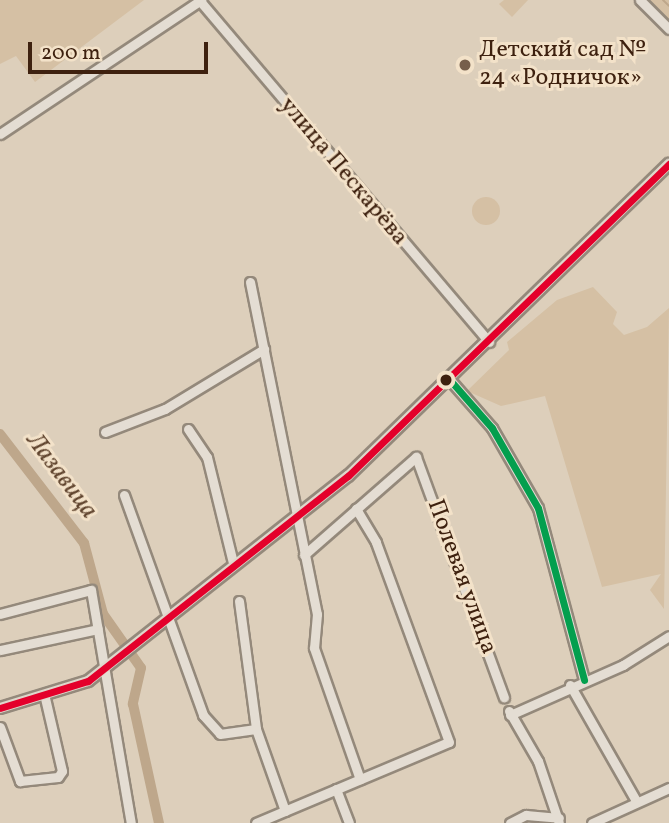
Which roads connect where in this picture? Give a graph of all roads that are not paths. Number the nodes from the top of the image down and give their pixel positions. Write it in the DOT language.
graph roads {
  1 [pos="201,0"];
  2 [pos="640,0"];
  3 [pos="669,29"];
  4 [pos="0,134"];
  5 [pos="669,164"];
  6 [pos="250,282"];
  7 [pos="489,342"];
  8 [pos="264,349"];
  9 [pos="450,380"];
  10 [pos="188,429"];
  11 [pos="105,432"];
  12 [pos="124,495"];
  13 [pos="356,509"];
  14 [pos="297,515"];
  15 [pos="304,555"];
  16 [pos="233,564"];
  17 [pos="239,601"];
  18 [pos="0,614"];
  19 [pos="168,614"];
  20 [pos="98,629"];
  21 [pos="669,636"];
  22 [pos="0,650"];
  23 [pos="108,664"];
  24 [pos="584,680"];
  25 [pos="570,685"];
  26 [pos="504,697"];
  27 [pos="45,698"];
  28 [pos="0,708"];
  29 [pos="0,727"];
  30 [pos="256,729"];
  31 [pos="360,779"];
  32 [pos="669,788"];
  33 [pos="336,789"];
  34 [pos="635,799"];
  35 [pos="285,811"];
  36 [pos="559,821"];
  37 [pos="131,823"];
  38 [pos="256,823"];
  39 [pos="349,823"];
  40 [pos="510,823"];
  41 [pos="592,823"];
  1 -- 4 [label="street"];
  1 -- 7 [label="street, улица Пескарёва"];
  2 -- 3 [label="street"];
  5 -- 7 [label="main road"];
  6 -- 8 [label="street"];
  7 -- 9 [label="main road"];
  8 -- 11 [label="street"];
  8 -- 14 [label="street"];
  9 -- 14 [label="main road"];
  9 -- 24 [label="street"];
  10 -- 16 [label="street"];
  12 -- 19 [label="street"];
  13 -- 15 [label="street"];
  13 -- 26 [label="street, Полевая улица"];
  13 -- 31 [label="street"];
  14 -- 15 [label="street"];
  14 -- 16 [label="main road"];
  15 -- 31 [label="street"];
  16 -- 19 [label="main road"];
  17 -- 30 [label="street"];
  18 -- 20 [label="street"];
  19 -- 23 [label="main road"];
  19 -- 30 [label="street"];
  20 -- 22 [label="street"];
  20 -- 23 [label="street"];
  21 -- 24 [label="street"];
  23 -- 27 [label="main road"];
  23 -- 37 [label="street"];
  24 -- 25 [label="street"];
  25 -- 34 [label="street"];
  25 -- 36 [label="street"];
  27 -- 28 [label="main road"];
  27 -- 29 [label="street"];
  30 -- 35 [label="street"];
  31 -- 33 [label="street"];
  32 -- 34 [label="street"];
  33 -- 35 [label="street"];
  33 -- 39 [label="street"];
  34 -- 41 [label="street"];
  35 -- 38 [label="street"];
  36 -- 40 [label="street"];
}
